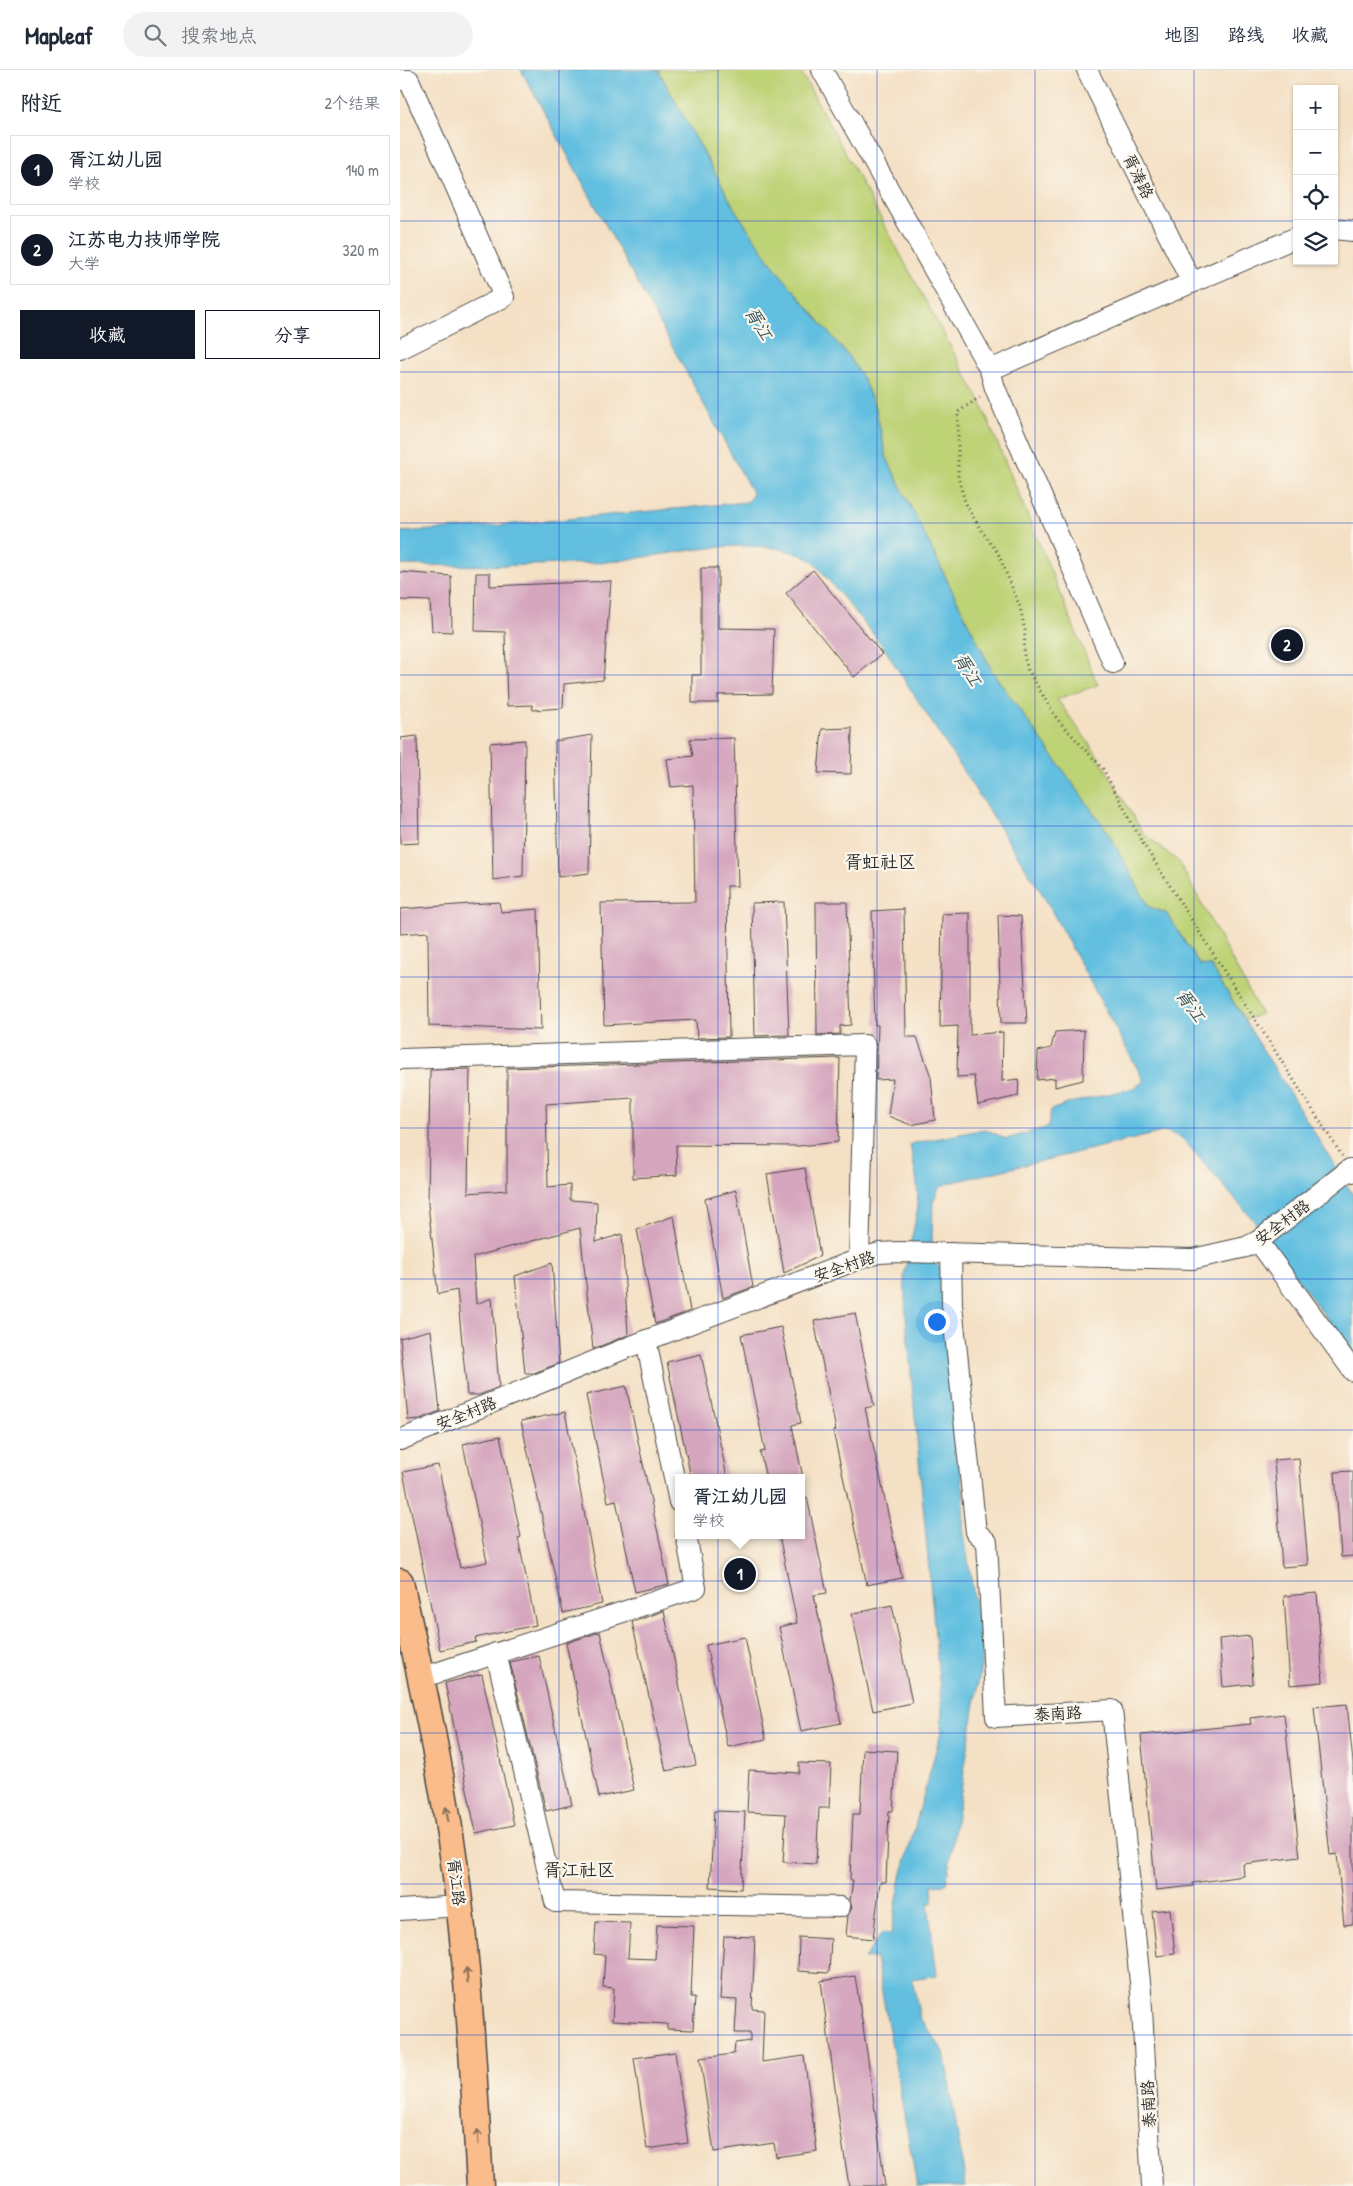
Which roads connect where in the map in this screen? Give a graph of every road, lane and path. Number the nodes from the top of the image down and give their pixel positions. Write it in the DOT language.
graph roads {
  1 [pos="822,70"];
  2 [pos="1087,70"];
  3 [pos="400,80"];
  4 [pos="1338,229"];
  5 [pos="1353,231"];
  6 [pos="1293,239"];
  7 [pos="1192,282"];
  8 [pos="400,349"];
  9 [pos="992,379"];
  10 [pos="1114,663"];
  11 [pos="400,1059"];
  12 [pos="1349,1172"];
  13 [pos="1261,1239"];
  14 [pos="945,1252"];
  15 [pos="859,1259"];
  16 [pos="646,1340"];
  17 [pos="1353,1371"];
  18 [pos="400,1440"];
  19 [pos="675,1482"];
  20 [pos="687,1539"];
  21 [pos="400,1582"];
  22 [pos="496,1653"];
  23 [pos="410,1672"];
  24 [pos="451,1907"];
  25 [pos="840,1907"];
  26 [pos="400,1910"];
  27 [pos="462,2186"];
  28 [pos="480,2186"];
  29 [pos="1152,2186"];
  1 -- 9 [label="street"];
  2 -- 7 [label="street, 胥涛路"];
  3 -- 8 [label="street"];
  4 -- 5 [label="street"];
  6 -- 7 [label="street"];
  7 -- 9 [label="street"];
  9 -- 10 [label="street"];
  9 -- 12 [label="path"];
  11 -- 15 [label="street"];
  12 -- 13 [label="street, 安全村路"];
  13 -- 14 [label="street, 安全村路"];
  13 -- 17 [label="street"];
  14 -- 15 [label="street, 安全村路"];
  14 -- 29 [label="street, 泰南路"];
  15 -- 16 [label="street, 安全村路"];
  16 -- 18 [label="street, 安全村路"];
  16 -- 19 [label="street"];
  20 -- 22 [label="street"];
  21 -- 23 [label="main road, 胥江路"];
  22 -- 23 [label="street"];
  22 -- 25 [label="street"];
  23 -- 24 [label="main road, 胥江路"];
  24 -- 26 [label="street"];
  24 -- 27 [label="main road, 胥江路"];
  28 -- 24 [label="main road, 胥江路, one-way"];
}
